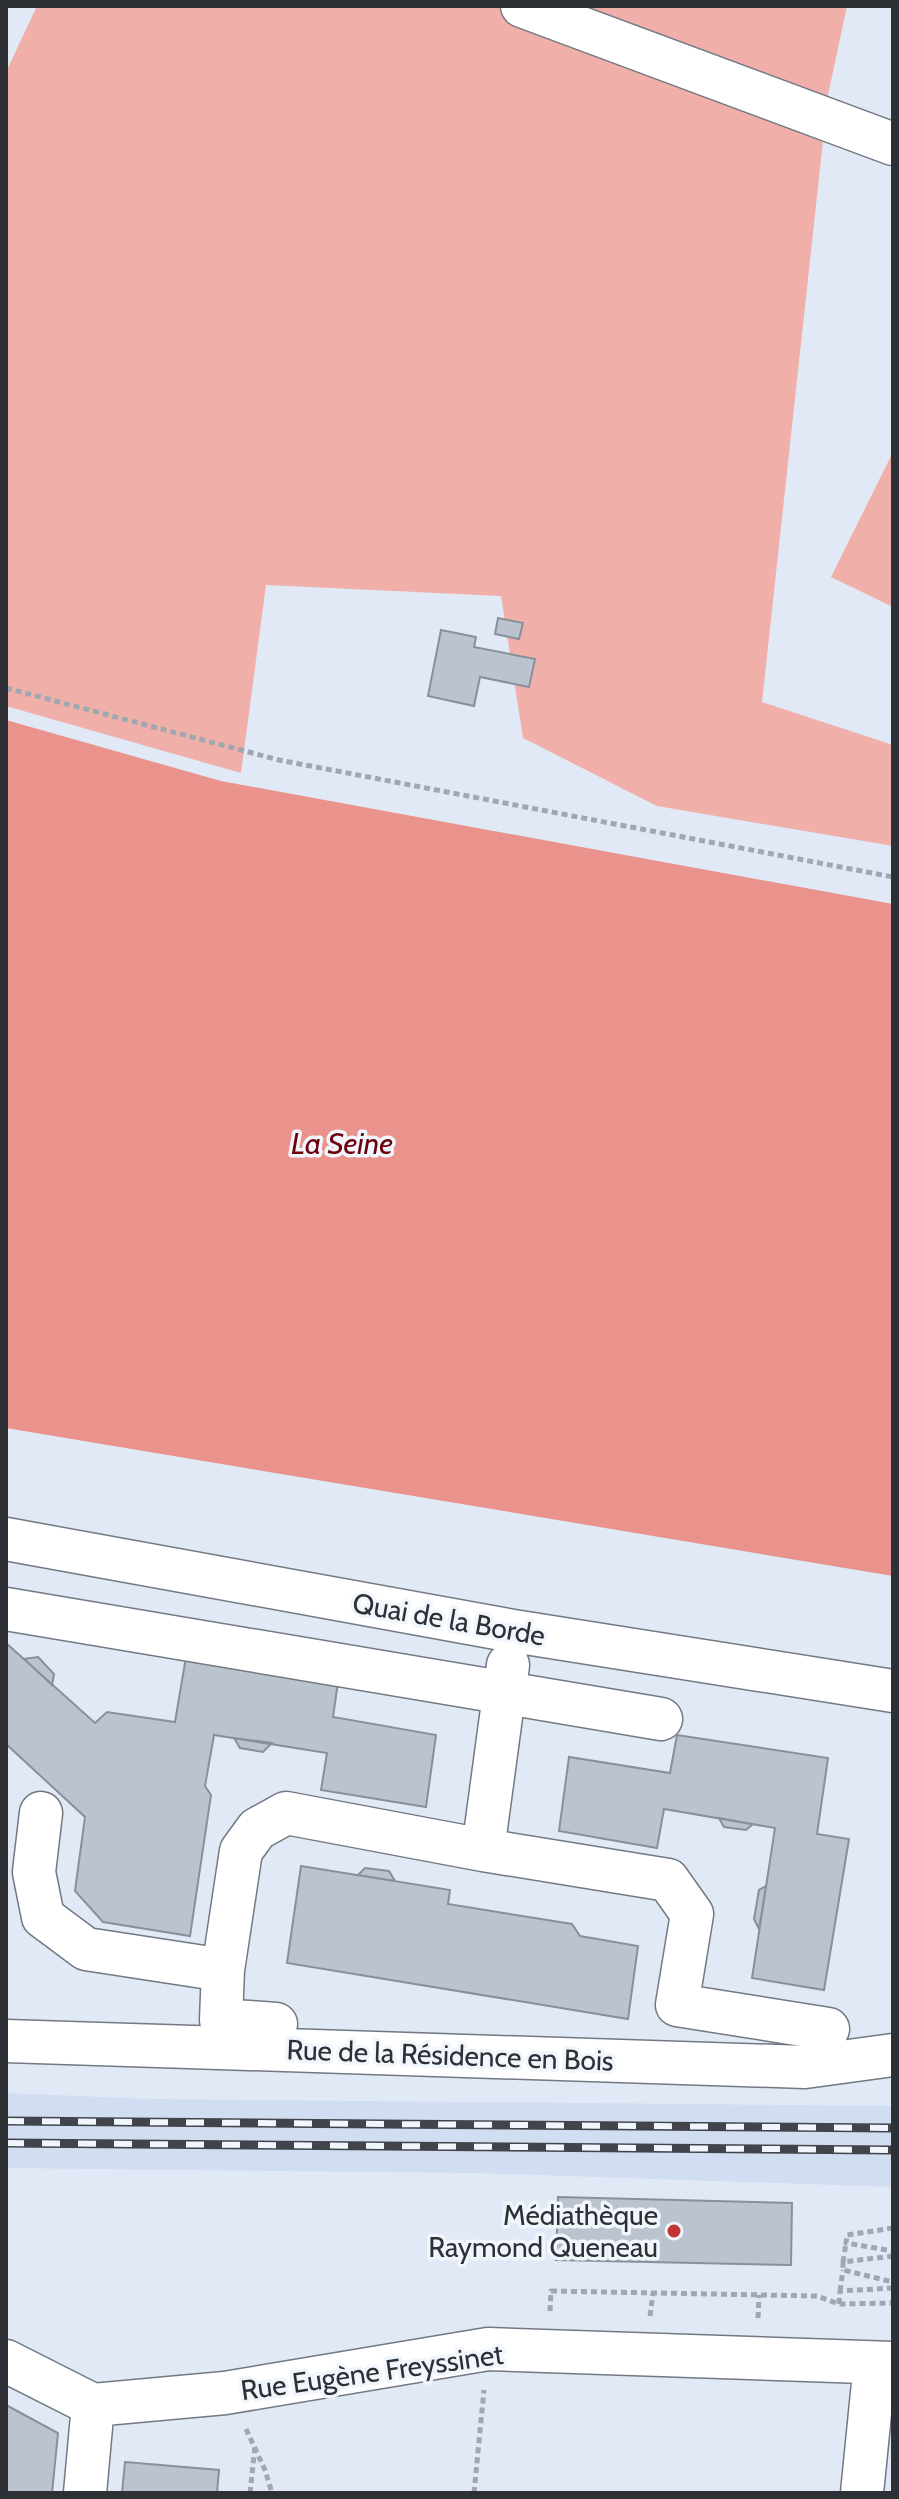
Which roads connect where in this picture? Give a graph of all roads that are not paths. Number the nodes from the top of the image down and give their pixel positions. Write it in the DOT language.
graph roads {
  1 [pos="522,6"];
  2 [pos="893,144"];
  3 [pos="6,1539"];
  4 [pos="6,1609"];
  5 [pos="513,1631"];
  6 [pos="893,1691"];
  7 [pos="504,1693"];
  8 [pos="661,1719"];
  9 [pos="41,1813"];
  10 [pos="483,1850"];
  11 [pos="223,1970"];
  12 [pos="677,2005"];
  13 [pos="828,2029"];
  14 [pos="6,2041"];
  15 [pos="893,2055"];
  16 [pos="6,2361"];
  17 [pos="884,2363"];
  18 [pos="93,2405"];
  19 [pos="85,2493"];
  20 [pos="862,2493"];
  1 -- 2 [label="street"];
  3 -- 5 [label="street, Quai de la Borde"];
  4 -- 7 [label="street"];
  5 -- 6 [label="street, Quai de la Borde"];
  5 -- 7 [label="street"];
  7 -- 8 [label="street"];
  7 -- 10 [label="street"];
  9 -- 11 [label="street"];
  10 -- 11 [label="street"];
  10 -- 12 [label="street"];
  11 -- 12 [label="street"];
  12 -- 13 [label="street"];
  14 -- 15 [label="street, Rue de la Résidence en Bois"];
  16 -- 18 [label="street"];
  17 -- 18 [label="street, Rue Eugène Freyssinet"];
  17 -- 20 [label="street"];
  18 -- 19 [label="street"];
}
